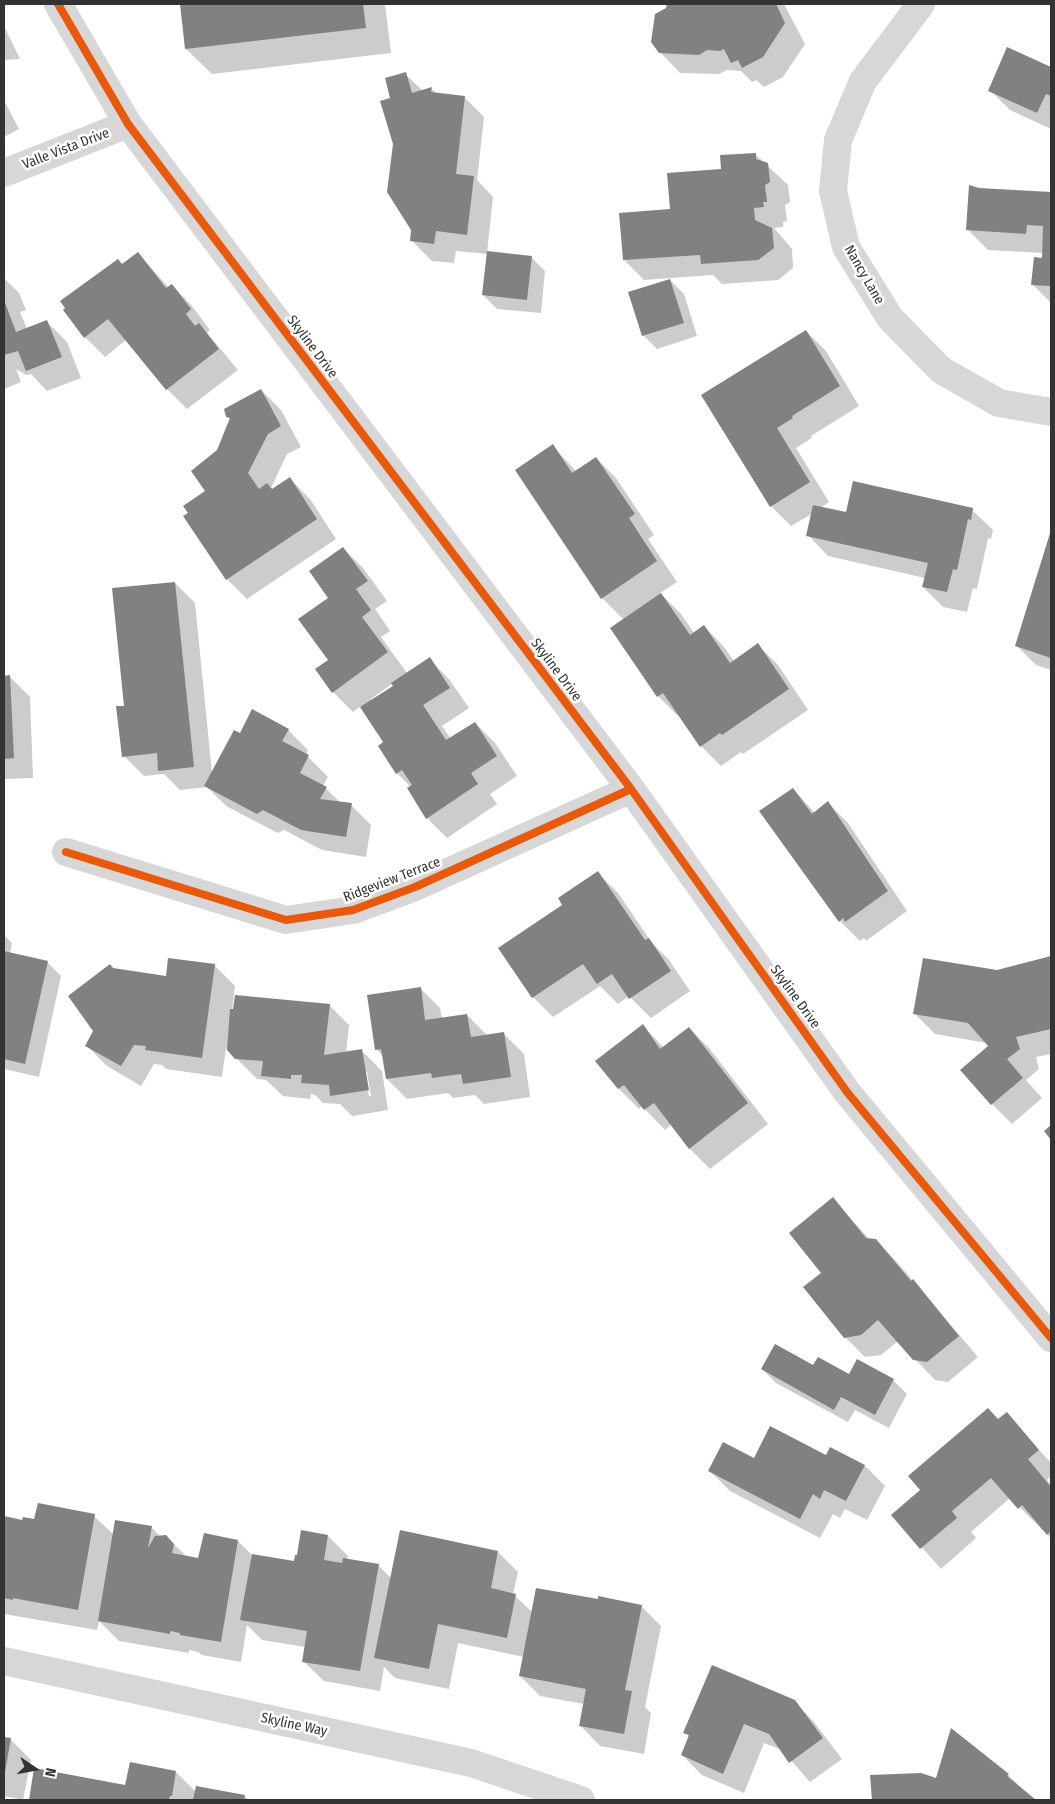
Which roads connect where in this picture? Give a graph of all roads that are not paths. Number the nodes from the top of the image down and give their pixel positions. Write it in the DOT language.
graph roads {
  1 [pos="58,4"];
  2 [pos="921,4"];
  3 [pos="128,124"];
  4 [pos="4,173"];
  5 [pos="1051,412"];
  6 [pos="631,789"];
  7 [pos="66,852"];
  8 [pos="1051,1338"];
  9 [pos="4,1661"];
  10 [pos="581,1800"];
  1 -- 3 [label="street, Skyline Drive"];
  2 -- 5 [label="street, Nancy Lane"];
  3 -- 4 [label="street, Valle Vista Drive"];
  3 -- 6 [label="street, Skyline Drive"];
  6 -- 7 [label="street, Ridgeview Terrace"];
  6 -- 8 [label="street, Skyline Drive"];
  9 -- 10 [label="street, Skyline Way"];
}
